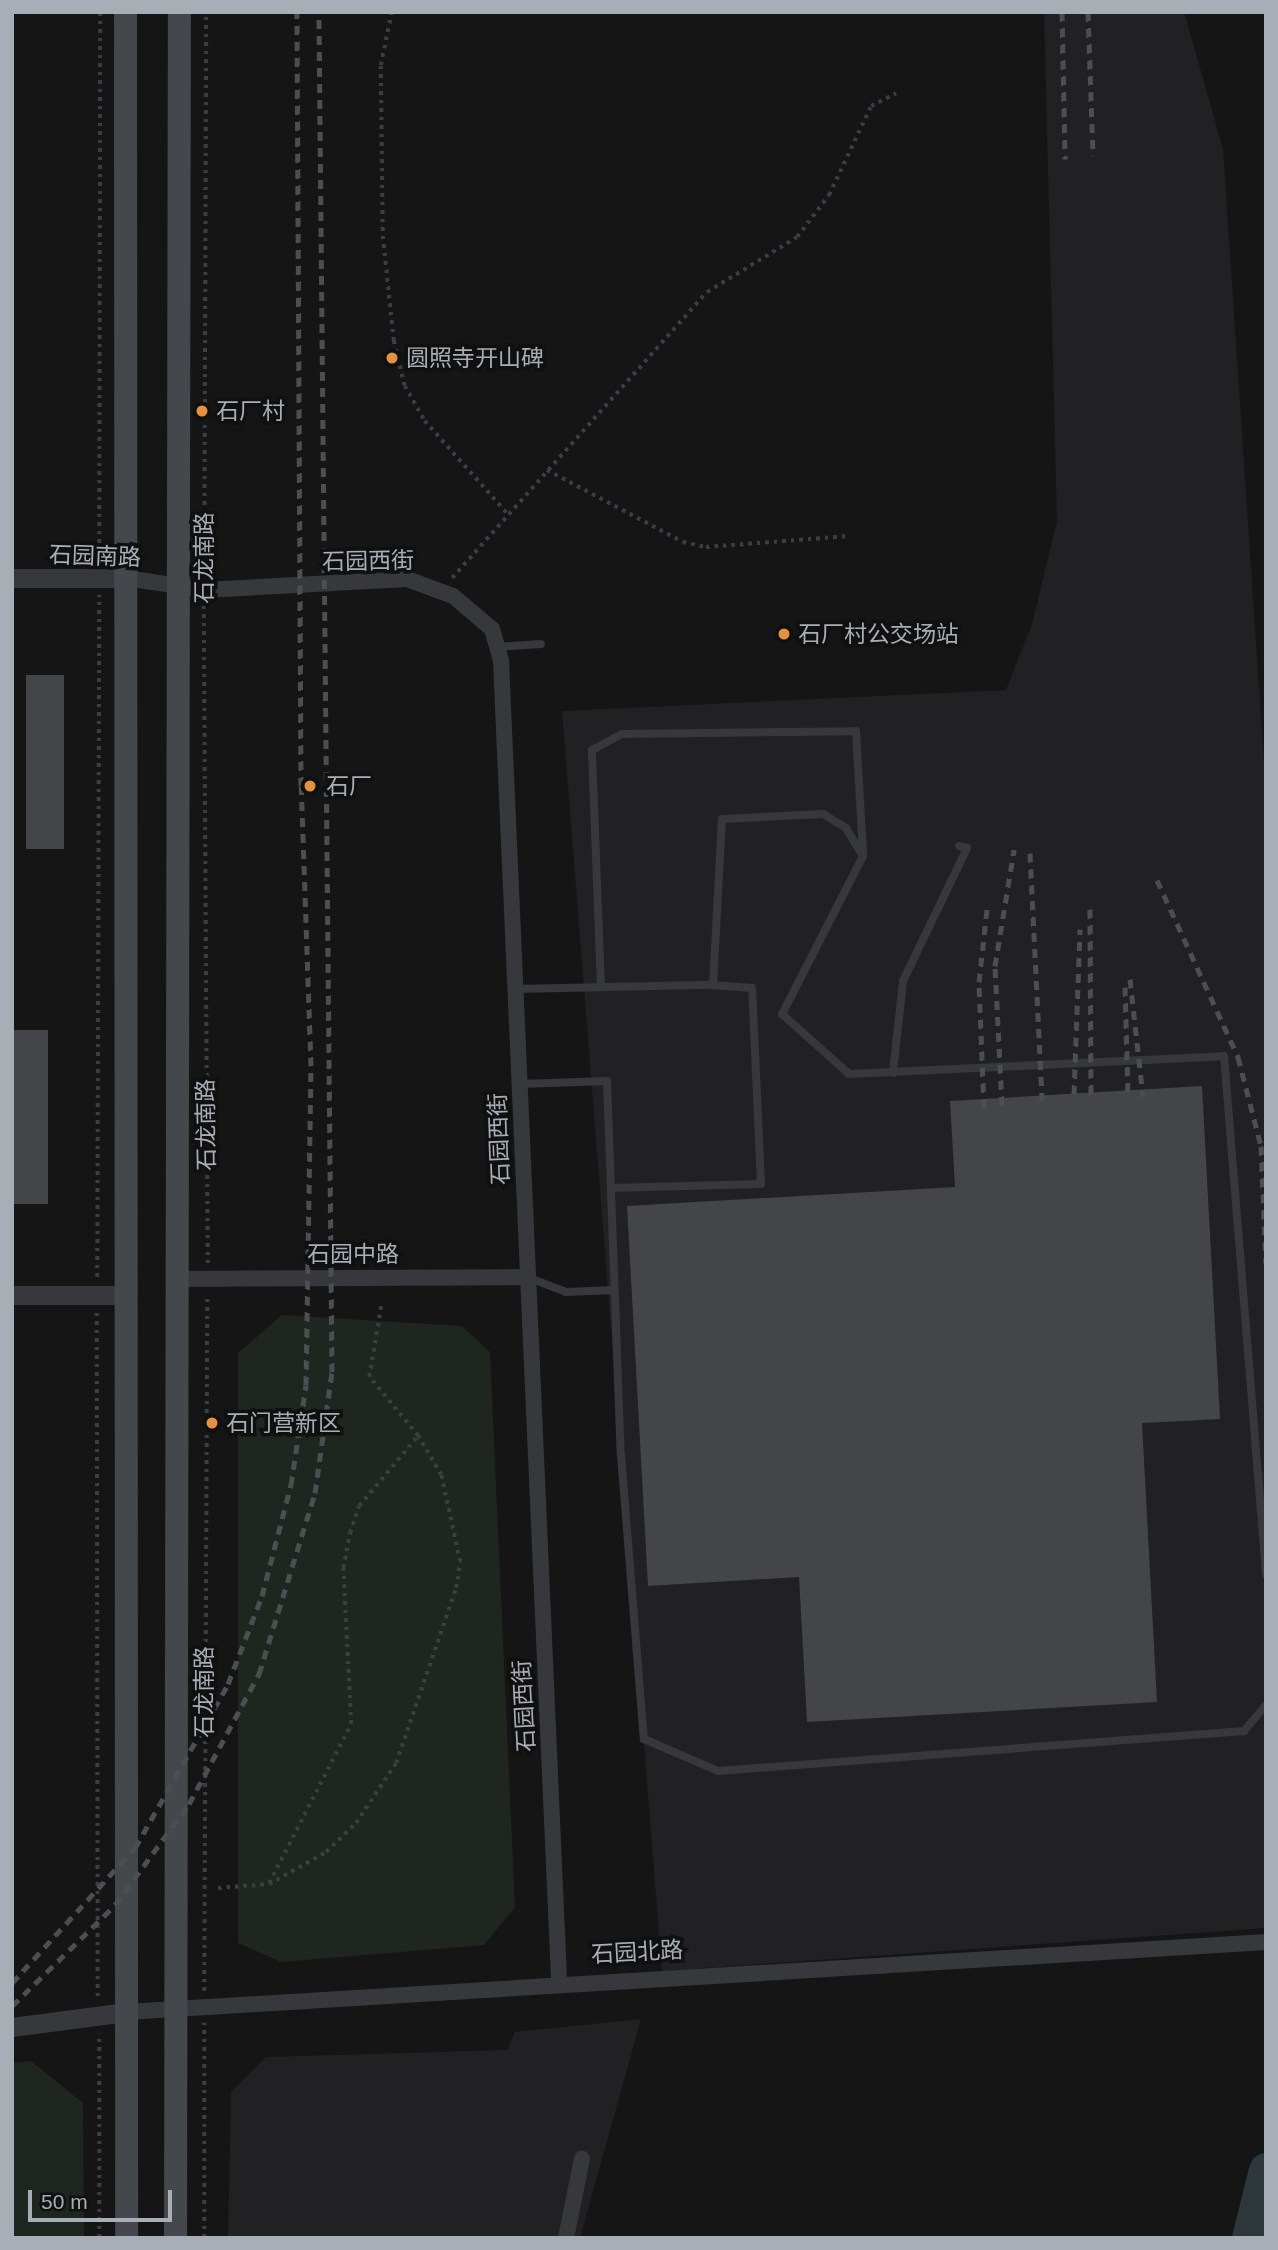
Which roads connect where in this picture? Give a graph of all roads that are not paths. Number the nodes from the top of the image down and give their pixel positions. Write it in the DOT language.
graph roads {
  1 [pos="125,12"];
  2 [pos="179,12"];
  3 [pos="12,578"];
  4 [pos="126,578"];
  5 [pos="177,586"];
  6 [pos="541,644"];
  7 [pos="497,647"];
  8 [pos="958,846"];
  9 [pos="863,856"];
  10 [pos="713,985"];
  11 [pos="601,987"];
  12 [pos="515,989"];
  13 [pos="893,1073"];
  14 [pos="520,1084"];
  15 [pos="611,1188"];
  16 [pos="527,1277"];
  17 [pos="177,1279"];
  18 [pos="615,1290"];
  19 [pos="12,1295"];
  20 [pos="127,1295"];
  21 [pos="1266,1574"];
  22 [pos="1266,1705"];
  23 [pos="1266,1942"];
  24 [pos="559,1981"];
  25 [pos="177,2009"];
  26 [pos="126,2012"];
  27 [pos="12,2027"];
  28 [pos="582,2159"];
  29 [pos="126,2238"];
  30 [pos="175,2238"];
  31 [pos="566,2238"];
  1 -- 4 [label="main road"];
  2 -- 5 [label="main road, 石龙南路"];
  3 -- 4 [label="street, 石园南路"];
  4 -- 5 [label="street, 石园南路"];
  4 -- 20 [label="main road"];
  5 -- 7 [label="street, 石园西街"];
  5 -- 17 [label="main road, 石龙南路"];
  6 -- 7 [label="lane"];
  7 -- 12 [label="street, 石园西街"];
  8 -- 13 [label="lane"];
  9 -- 10 [label="lane"];
  9 -- 11 [label="lane"];
  9 -- 13 [label="lane"];
  10 -- 11 [label="lane"];
  10 -- 15 [label="lane"];
  11 -- 12 [label="lane"];
  12 -- 14 [label="street, 石园西街"];
  13 -- 21 [label="lane"];
  14 -- 15 [label="lane"];
  14 -- 16 [label="street, 石园西街"];
  15 -- 18 [label="lane"];
  16 -- 17 [label="street, 石园中路"];
  16 -- 18 [label="lane"];
  16 -- 24 [label="street, 石园西街"];
  17 -- 25 [label="main road, 石龙南路"];
  18 -- 22 [label="lane"];
  19 -- 20 [label="street"];
  20 -- 26 [label="main road"];
  23 -- 24 [label="street, 石园北路"];
  24 -- 25 [label="street, 石园北路"];
  25 -- 26 [label="street, 石园北路"];
  25 -- 30 [label="main road, 石龙南路"];
  26 -- 27 [label="street, 石园北路"];
  26 -- 29 [label="main road"];
  28 -- 31 [label="street"];
}
